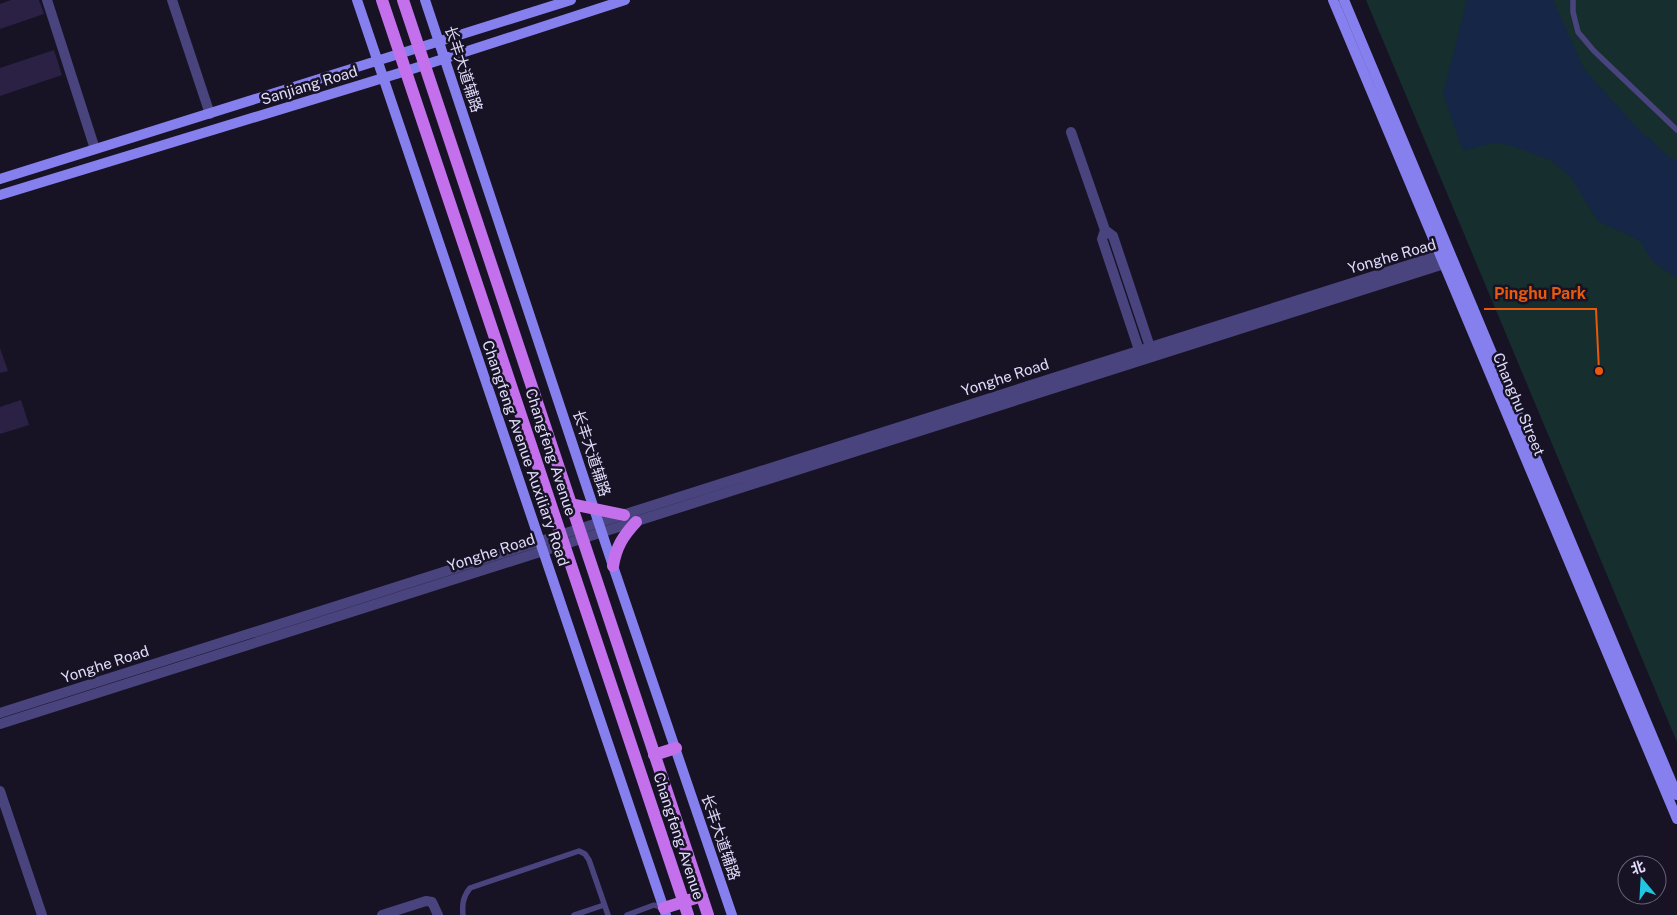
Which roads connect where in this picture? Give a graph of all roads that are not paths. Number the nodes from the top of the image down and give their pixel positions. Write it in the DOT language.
graph roads {
  1 [pos="46,0"];
  2 [pos="172,0"];
  3 [pos="357,0"];
  4 [pos="382,0"];
  5 [pos="403,0"];
  6 [pos="425,0"];
  7 [pos="571,0"];
  8 [pos="625,0"];
  9 [pos="1333,0"];
  10 [pos="1344,0"];
  11 [pos="1573,0"];
  12 [pos="439,42"];
  13 [pos="419,48"];
  14 [pos="401,54"];
  15 [pos="444,58"];
  16 [pos="378,61"];
  17 [pos="424,65"];
  18 [pos="406,71"];
  19 [pos="384,78"];
  20 [pos="210,114"];
  21 [pos="1677,130"];
  22 [pos="1071,132"];
  23 [pos="95,149"];
  24 [pos="0,179"];
  25 [pos="0,195"];
  26 [pos="1452,256"];
  27 [pos="1442,259"];
  28 [pos="1144,349"];
  29 [pos="1148,359"];
  30 [pos="571,504"];
  31 [pos="594,508"];
  32 [pos="624,515"];
  33 [pos="636,522"];
  34 [pos="601,528"];
  35 [pos="581,534"];
  36 [pos="563,540"];
  37 [pos="542,546"];
  38 [pos="613,566"];
  39 [pos="0,713"];
  40 [pos="0,724"];
  41 [pos="676,748"];
  42 [pos="654,755"];
  43 [pos="0,791"];
  44 [pos="1677,795"];
  45 [pos="0,812"];
  46 [pos="1677,820"];
  47 [pos="702,896"];
  48 [pos="684,902"];
  49 [pos="604,905"];
  50 [pos="664,913"];
  51 [pos="36,915"];
  52 [pos="42,915"];
  53 [pos="382,915"];
  54 [pos="438,915"];
  55 [pos="463,915"];
  56 [pos="574,915"];
  57 [pos="608,915"];
  58 [pos="628,915"];
  59 [pos="688,915"];
  60 [pos="708,915"];
  61 [pos="732,915"];
  1 -- 23 [label="street"];
  2 -- 20 [label="street"];
  3 -- 16 [label="main road, Changfeng Avenue Auxiliary Road"];
  4 -- 14 [label="main road, Changfeng Avenue"];
  5 -- 13 [label="main road, Changfeng Avenue"];
  6 -- 12 [label="main road, 长丰大道辅路"];
  7 -- 12 [label="main road, Sanjiang Road"];
  8 -- 15 [label="main road, Sanjiang Road"];
  9 -- 27 [label="main road, Changhu Street"];
  10 -- 26 [label="main road, Changhu Street"];
  11 -- 21 [label="lane"];
  12 -- 13 [label="main road, Sanjiang Road"];
  12 -- 15 [label="main road, 长丰大道辅路"];
  13 -- 14 [label="main road, Sanjiang Road"];
  13 -- 17 [label="main road, Changfeng Avenue"];
  14 -- 16 [label="main road, Sanjiang Road"];
  14 -- 18 [label="main road, Changfeng Avenue"];
  15 -- 17 [label="main road, Sanjiang Road"];
  15 -- 31 [label="main road, 长丰大道辅路"];
  16 -- 19 [label="main road, Changfeng Avenue Auxiliary Road"];
  16 -- 20 [label="main road, Sanjiang Road"];
  17 -- 18 [label="main road, Sanjiang Road"];
  17 -- 30 [label="main road, Changfeng Avenue"];
  18 -- 19 [label="main road, Sanjiang Road"];
  18 -- 36 [label="main road, Changfeng Avenue"];
  19 -- 25 [label="main road, Sanjiang Road"];
  19 -- 37 [label="main road, Changfeng Avenue Auxiliary Road"];
  20 -- 23 [label="main road, Sanjiang Road"];
  22 -- 28 [label="street"];
  23 -- 24 [label="main road, Sanjiang Road"];
  26 -- 27 [label="street, Yonghe Road"];
  26 -- 44 [label="main road, Changhu Street"];
  27 -- 28 [label="street, Yonghe Road"];
  27 -- 29 [label="street, Yonghe Road"];
  27 -- 46 [label="main road, Changhu Street"];
  28 -- 29 [label="street"];
  28 -- 32 [label="street, Yonghe Road"];
  29 -- 33 [label="street, Yonghe Road"];
  30 -- 31 [label="main road"];
  30 -- 35 [label="main road, Changfeng Avenue"];
  31 -- 32 [label="main road"];
  31 -- 34 [label="main road, 长丰大道辅路"];
  32 -- 34 [label="street, Yonghe Road"];
  33 -- 34 [label="street, Yonghe Road"];
  33 -- 38 [label="main road"];
  34 -- 35 [label="street, Yonghe Road"];
  34 -- 38 [label="main road, 长丰大道辅路"];
  35 -- 36 [label="street, Yonghe Road"];
  35 -- 42 [label="main road, Changfeng Avenue"];
  36 -- 37 [label="street, Yonghe Road"];
  36 -- 48 [label="main road, Changfeng Avenue"];
  37 -- 39 [label="street, Yonghe Road"];
  37 -- 40 [label="street, Yonghe Road"];
  37 -- 50 [label="main road, Changfeng Avenue Auxiliary Road"];
  38 -- 41 [label="main road, 长丰大道辅路"];
  41 -- 42 [label="main road"];
  41 -- 61 [label="main road, 长丰大道辅路"];
  42 -- 47 [label="main road, Changfeng Avenue"];
  43 -- 52 [label="street"];
  45 -- 51 [label="street"];
  47 -- 48 [label="main road"];
  47 -- 60 [label="main road, Changfeng Avenue"];
  48 -- 50 [label="main road"];
  48 -- 59 [label="main road, Changfeng Avenue"];
  49 -- 55 [label="lane"];
  49 -- 56 [label="lane"];
  49 -- 57 [label="lane"];
  50 -- 58 [label="lane"];
  53 -- 54 [label="street"];
}
